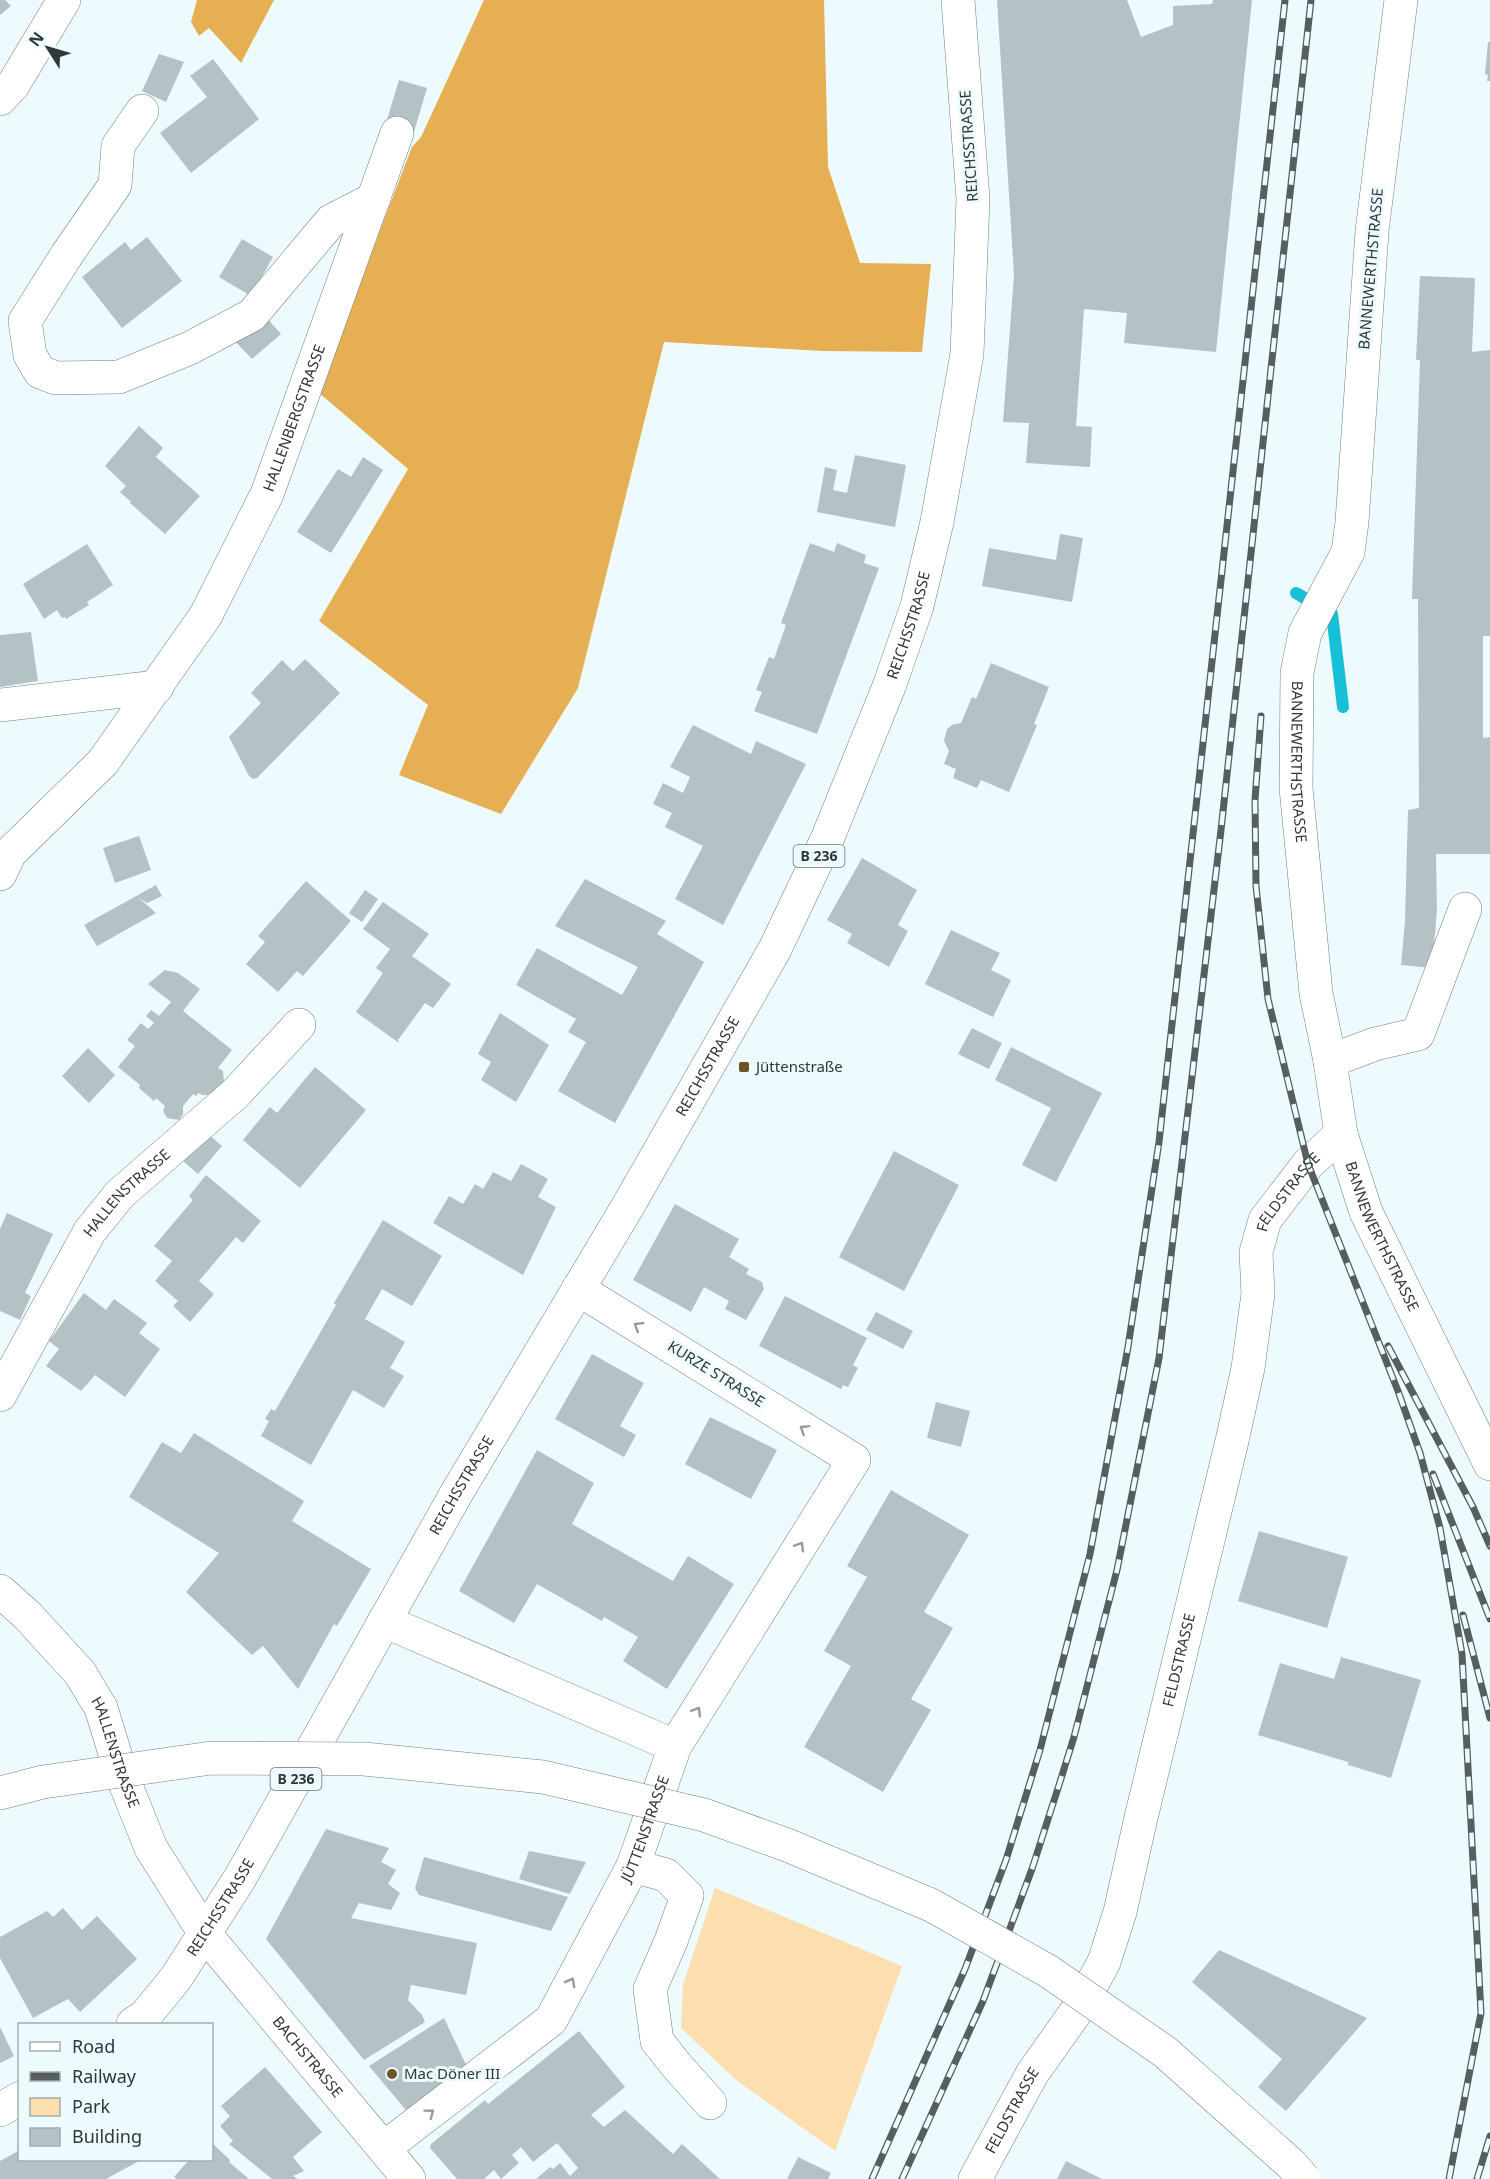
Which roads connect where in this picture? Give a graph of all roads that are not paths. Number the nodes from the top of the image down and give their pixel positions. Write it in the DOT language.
graph roads {
  1 [pos="64,0"];
  2 [pos="958,0"];
  3 [pos="1401,0"];
  4 [pos="0,99"];
  5 [pos="142,111"];
  6 [pos="397,133"];
  7 [pos="375,199"];
  8 [pos="157,687"];
  9 [pos="0,705"];
  10 [pos="0,874"];
  11 [pos="1465,909"];
  12 [pos="299,1025"];
  13 [pos="1330,1061"];
  14 [pos="1341,1134"];
  15 [pos="578,1289"];
  16 [pos="0,1395"];
  17 [pos="854,1460"];
  18 [pos="1490,1464"];
  19 [pos="0,1591"];
  20 [pos="384,1621"];
  21 [pos="675,1746"];
  22 [pos="0,1793"];
  23 [pos="633,1866"];
  24 [pos="205,1935"];
  25 [pos="136,2023"];
  26 [pos="18,2099"];
  27 [pos="710,2103"];
  28 [pos="0,2110"];
  29 [pos="384,2148"];
  30 [pos="406,2178"];
  31 [pos="975,2179"];
  32 [pos="1304,2179"];
  1 -- 4 [label="street"];
  2 -- 15 [label="street, REICHSSTRASSE / B 236"];
  3 -- 13 [label="street, BANNEWERTHSTRASSE"];
  5 -- 7 [label="street"];
  6 -- 7 [label="street, HALLENBERGSTRASSE"];
  7 -- 8 [label="street, HALLENBERGSTRASSE"];
  8 -- 9 [label="street"];
  8 -- 10 [label="street, HALLENBERGSTRASSE"];
  11 -- 13 [label="street"];
  12 -- 16 [label="street, HALLENSTRASSE"];
  13 -- 14 [label="street, BANNEWERTHSTRASSE"];
  14 -- 18 [label="street, BANNEWERTHSTRASSE"];
  14 -- 31 [label="street, FELDSTRASSE"];
  17 -- 15 [label="street, KURZE STRASSE, one-way"];
  15 -- 20 [label="street, REICHSSTRASSE / B 236"];
  21 -- 17 [label="street, JÜTTENSTRASSE, one-way"];
  19 -- 24 [label="street, HALLENSTRASSE"];
  20 -- 21 [label="street"];
  20 -- 24 [label="street, REICHSSTRASSE / B 236"];
  21 -- 23 [label="street, JÜTTENSTRASSE"];
  22 -- 32 [label="street, bridge"];
  23 -- 27 [label="street"];
  29 -- 23 [label="street, JÜTTENSTRASSE, one-way"];
  24 -- 25 [label="street, REICHSSTRASSE / B 236"];
  24 -- 29 [label="street, BACHSTRASSE"];
  26 -- 28 [label="street"];
  29 -- 30 [label="street, BACHSTRASSE"];
}
